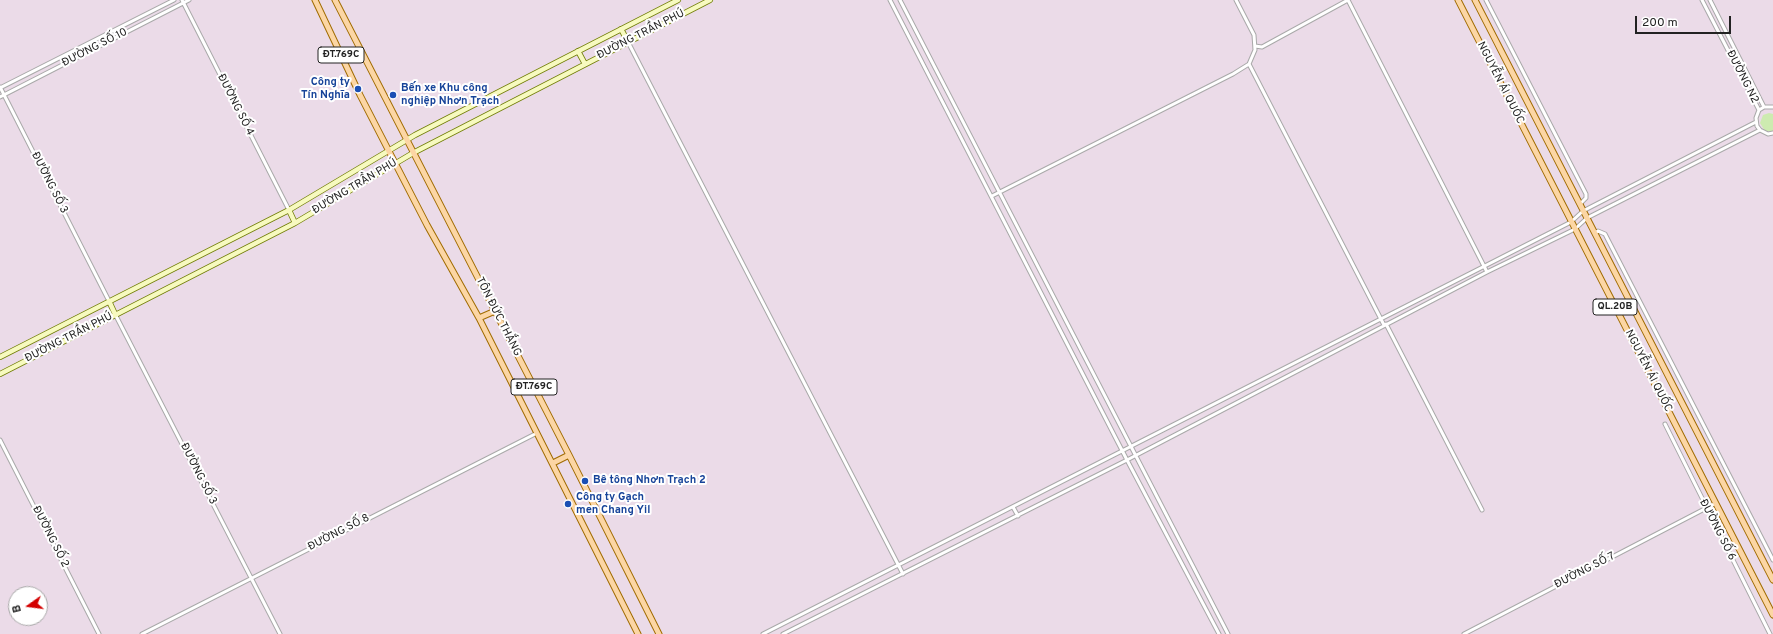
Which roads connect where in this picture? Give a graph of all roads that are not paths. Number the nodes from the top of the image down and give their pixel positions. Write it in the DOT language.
graph roads {
  1 [pos="174,0"];
  2 [pos="190,0"];
  3 [pos="315,0"];
  4 [pos="335,0"];
  5 [pos="678,0"];
  6 [pos="710,0"];
  7 [pos="890,0"];
  8 [pos="900,0"];
  9 [pos="1236,0"];
  10 [pos="1348,0"];
  11 [pos="1458,0"];
  12 [pos="1475,0"];
  13 [pos="1486,0"];
  14 [pos="1702,0"];
  15 [pos="1710,0"];
  16 [pos="183,1"];
  17 [pos="621,29"];
  18 [pos="628,42"];
  19 [pos="1255,46"];
  20 [pos="578,51"];
  21 [pos="927,51"];
  22 [pos="919,56"];
  23 [pos="585,64"];
  24 [pos="1249,64"];
  25 [pos="0,88"];
  26 [pos="4,95"];
  27 [pos="0,97"];
  28 [pos="1764,107"];
  29 [pos="1773,107"];
  30 [pos="1759,110"];
  31 [pos="1756,122"];
  32 [pos="1760,130"];
  33 [pos="1773,134"];
  34 [pos="407,140"];
  35 [pos="389,150"];
  36 [pos="413,153"];
  37 [pos="395,163"];
  38 [pos="1000,192"];
  39 [pos="992,196"];
  40 [pos="1580,204"];
  41 [pos="289,210"];
  42 [pos="1584,211"];
  43 [pos="1587,218"];
  44 [pos="1571,222"];
  45 [pos="295,223"];
  46 [pos="1575,229"];
  47 [pos="1595,233"];
  48 [pos="1484,266"];
  49 [pos="1487,272"];
  50 [pos="109,301"];
  51 [pos="1612,301"];
  52 [pos="1595,309"];
  53 [pos="495,311"];
  54 [pos="115,314"];
  55 [pos="1063,316"];
  56 [pos="479,318"];
  57 [pos="1380,319"];
  58 [pos="1056,320"];
  59 [pos="1385,324"];
  60 [pos="0,357"];
  61 [pos="0,374"];
  62 [pos="1665,424"];
  63 [pos="537,433"];
  64 [pos="0,440"];
  65 [pos="1131,447"];
  66 [pos="1123,451"];
  67 [pos="569,455"];
  68 [pos="1135,455"];
  69 [pos="1127,460"];
  70 [pos="553,463"];
  71 [pos="1716,503"];
  72 [pos="1013,507"];
  73 [pos="1706,508"];
  74 [pos="1482,510"];
  75 [pos="1018,516"];
  76 [pos="1773,560"];
  77 [pos="898,566"];
  78 [pos="1771,571"];
  79 [pos="903,574"];
  80 [pos="251,578"];
  81 [pos="1773,580"];
  82 [pos="800,615"];
  83 [pos="1773,615"];
  84 [pos="804,624"];
  85 [pos="99,634"];
  86 [pos="142,634"];
  87 [pos="280,634"];
  88 [pos="638,634"];
  89 [pos="659,634"];
  90 [pos="763,634"];
  91 [pos="783,634"];
  92 [pos="1220,634"];
  93 [pos="1228,634"];
  94 [pos="1464,634"];
  95 [pos="1770,634"];
  1 -- 25 [label="street, ĐƯỜNG SỐ 10"];
  2 -- 16 [label="street, ĐƯỜNG SỐ 10"];
  3 -- 35 [label="main road, TÔN ĐỨC THẮNG / ĐT.769C"];
  4 -- 34 [label="main road, TÔN ĐỨC THẮNG / ĐT.769C"];
  5 -- 17 [label="main road, ĐƯỜNG TRẦN PHÚ"];
  6 -- 18 [label="main road, ĐƯỜNG TRẦN PHÚ"];
  7 -- 22 [label="street"];
  8 -- 21 [label="street"];
  9 -- 19 [label="street"];
  10 -- 19 [label="street"];
  10 -- 48 [label="street"];
  11 -- 44 [label="main road, NGUYỄN ÁI QUỐC / QL.20B"];
  12 -- 40 [label="main road, NGUYỄN ÁI QUỐC / QL.20B"];
  13 -- 40 [label="street"];
  14 -- 30 [label="street, ĐƯỜNG N2"];
  15 -- 28 [label="street, ĐƯỜNG N2"];
  16 -- 26 [label="street, ĐƯỜNG SỐ 10"];
  16 -- 41 [label="street, ĐƯỜNG SỐ 4"];
  17 -- 18 [label="main road"];
  17 -- 20 [label="main road, ĐƯỜNG TRẦN PHÚ"];
  18 -- 23 [label="main road, ĐƯỜNG TRẦN PHÚ"];
  18 -- 77 [label="street"];
  19 -- 24 [label="street"];
  20 -- 23 [label="main road"];
  20 -- 34 [label="main road, ĐƯỜNG TRẦN PHÚ"];
  21 -- 22 [label="street"];
  21 -- 38 [label="street"];
  22 -- 39 [label="street"];
  23 -- 36 [label="main road, ĐƯỜNG TRẦN PHÚ"];
  24 -- 38 [label="street"];
  24 -- 57 [label="street"];
  25 -- 26 [label="street, ĐƯỜNG SỐ 3"];
  26 -- 27 [label="street, ĐƯỜNG SỐ 10"];
  26 -- 50 [label="street, ĐƯỜNG SỐ 3"];
  28 -- 29 [label="street"];
  28 -- 30 [label="street"];
  30 -- 31 [label="street"];
  31 -- 32 [label="street"];
  31 -- 42 [label="street"];
  32 -- 33 [label="street"];
  32 -- 43 [label="street"];
  34 -- 35 [label="main road, ĐƯỜNG TRẦN PHÚ"];
  34 -- 36 [label="main road, TÔN ĐỨC THẮNG / ĐT.769C"];
  35 -- 37 [label="main road, TÔN ĐỨC THẮNG / ĐT.769C"];
  35 -- 41 [label="main road, ĐƯỜNG TRẦN PHÚ"];
  36 -- 37 [label="main road, ĐƯỜNG TRẦN PHÚ"];
  36 -- 53 [label="main road, TÔN ĐỨC THẮNG / ĐT.769C"];
  37 -- 45 [label="main road, ĐƯỜNG TRẦN PHÚ"];
  37 -- 56 [label="main road, TÔN ĐỨC THẮNG / ĐT.769C"];
  38 -- 39 [label="street"];
  38 -- 55 [label="street"];
  39 -- 58 [label="street"];
  40 -- 42 [label="main road, NGUYỄN ÁI QUỐC / QL.20B"];
  41 -- 45 [label="main road"];
  41 -- 50 [label="main road, ĐƯỜNG TRẦN PHÚ"];
  42 -- 43 [label="main road, NGUYỄN ÁI QUỐC / QL.20B"];
  42 -- 44 [label="street"];
  43 -- 46 [label="street"];
  43 -- 47 [label="main road, NGUYỄN ÁI QUỐC / QL.20B"];
  44 -- 46 [label="main road, NGUYỄN ÁI QUỐC / QL.20B"];
  44 -- 48 [label="street"];
  45 -- 54 [label="main road, ĐƯỜNG TRẦN PHÚ"];
  46 -- 49 [label="street"];
  46 -- 51 [label="main road, NGUYỄN ÁI QUỐC / QL.20B"];
  47 -- 76 [label="street"];
  47 -- 78 [label="main road, NGUYỄN ÁI QUỐC / QL.20B"];
  48 -- 49 [label="street"];
  48 -- 57 [label="street"];
  49 -- 59 [label="street"];
  50 -- 54 [label="main road"];
  50 -- 60 [label="main road, ĐƯỜNG TRẦN PHÚ"];
  51 -- 52 [label="street"];
  51 -- 71 [label="main road, NGUYỄN ÁI QUỐC / QL.20B"];
  53 -- 56 [label="main road"];
  53 -- 67 [label="main road, TÔN ĐỨC THẮNG / ĐT.769C"];
  54 -- 61 [label="main road, ĐƯỜNG TRẦN PHÚ"];
  54 -- 80 [label="street, ĐƯỜNG SỐ 3"];
  55 -- 58 [label="street"];
  55 -- 65 [label="street"];
  56 -- 63 [label="main road, TÔN ĐỨC THẮNG / ĐT.769C"];
  57 -- 59 [label="street"];
  57 -- 65 [label="street"];
  58 -- 66 [label="street"];
  59 -- 68 [label="street"];
  59 -- 74 [label="street"];
  62 -- 73 [label="street, ĐƯỜNG SỐ 6"];
  63 -- 70 [label="main road, TÔN ĐỨC THẮNG / ĐT.769C"];
  63 -- 80 [label="street, ĐƯỜNG SỐ 8"];
  64 -- 85 [label="street, ĐƯỜNG SỐ 2"];
  65 -- 66 [label="street"];
  65 -- 68 [label="street"];
  66 -- 69 [label="street"];
  66 -- 72 [label="street"];
  67 -- 70 [label="main road"];
  67 -- 89 [label="main road, TÔN ĐỨC THẮNG / ĐT.769C"];
  68 -- 69 [label="street"];
  68 -- 93 [label="street"];
  69 -- 75 [label="street"];
  69 -- 92 [label="street"];
  70 -- 88 [label="main road, TÔN ĐỨC THẮNG / ĐT.769C"];
  71 -- 73 [label="street, ĐƯỜNG SỐ 7"];
  71 -- 83 [label="main road, NGUYỄN ÁI QUỐC / QL.20B"];
  72 -- 75 [label="street"];
  72 -- 77 [label="street"];
  73 -- 94 [label="street, ĐƯỜNG SỐ 7"];
  73 -- 95 [label="street, ĐƯỜNG SỐ 6"];
  75 -- 79 [label="street"];
  77 -- 79 [label="street"];
  77 -- 82 [label="street"];
  78 -- 81 [label="main road, NGUYỄN ÁI QUỐC / QL.20B"];
  79 -- 84 [label="street"];
  80 -- 86 [label="street, ĐƯỜNG SỐ 8"];
  80 -- 87 [label="street, ĐƯỜNG SỐ 3"];
  82 -- 84 [label="street"];
  82 -- 90 [label="street"];
  84 -- 91 [label="street"];
}
